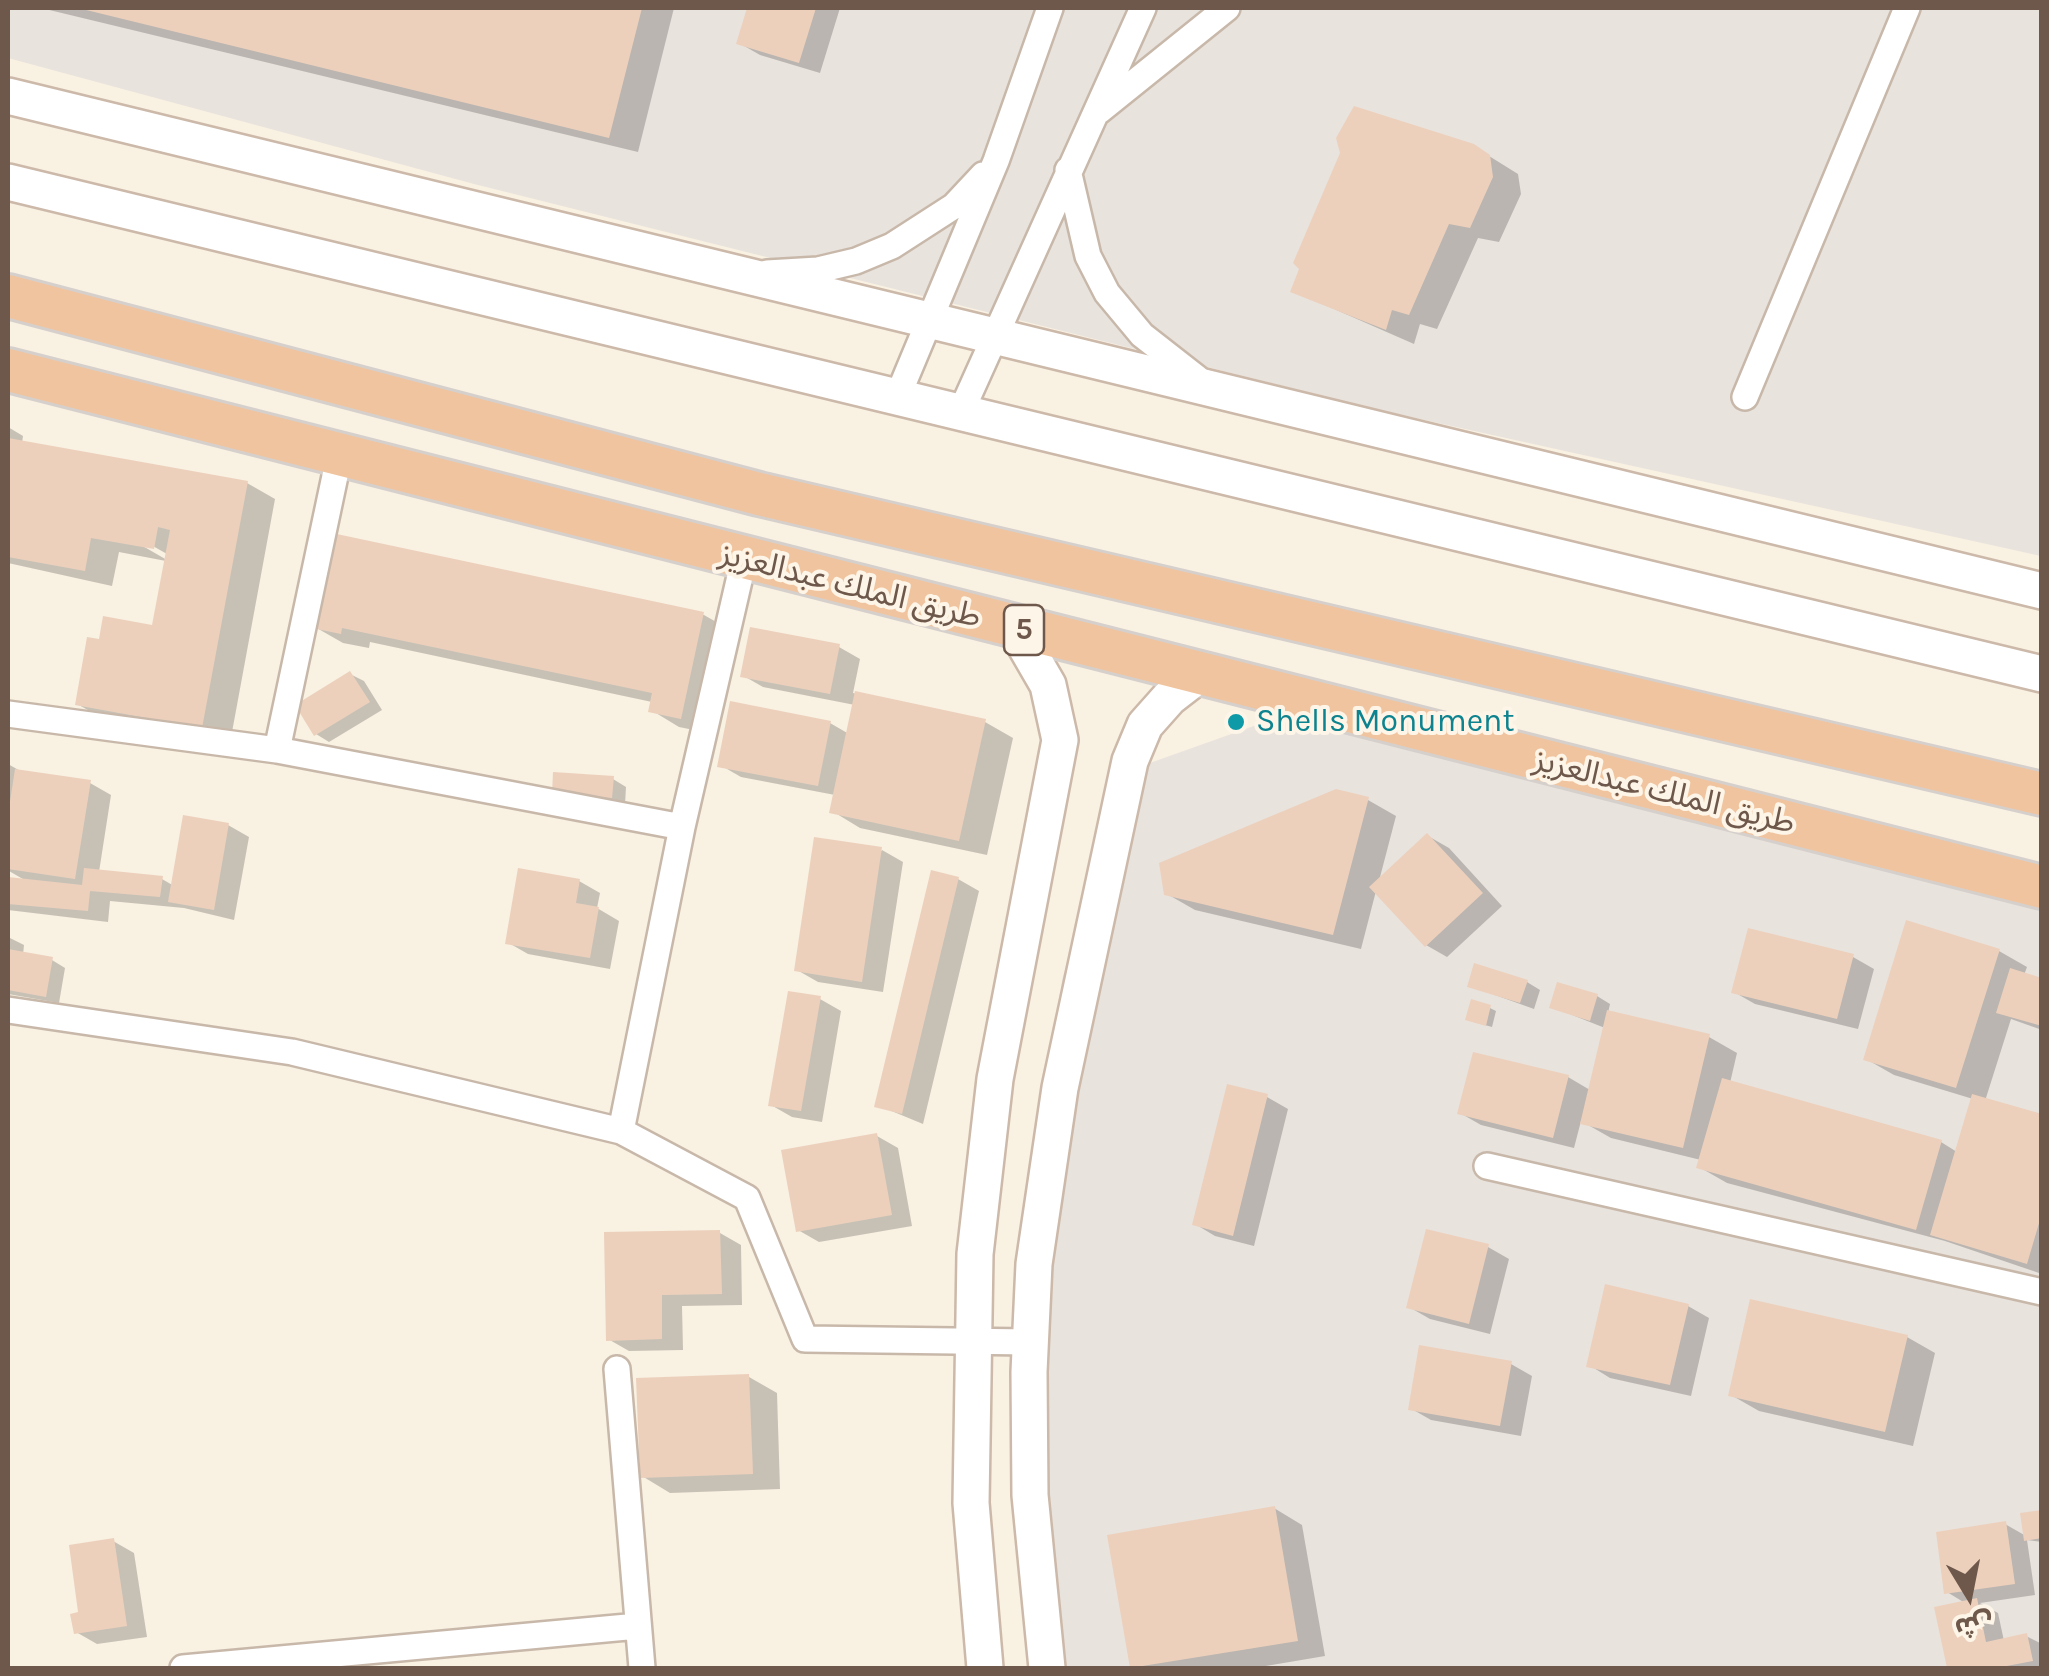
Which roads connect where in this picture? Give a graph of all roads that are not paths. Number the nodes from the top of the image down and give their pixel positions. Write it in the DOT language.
graph roads {
  1 [pos="1050,8"];
  2 [pos="1144,8"];
  3 [pos="1228,8"];
  4 [pos="1907,8"];
  5 [pos="8,96"];
  6 [pos="1092,116"];
  7 [pos="996,161"];
  8 [pos="1068,170"];
  9 [pos="8,182"];
  10 [pos="746,274"];
  11 [pos="8,296"];
  12 [pos="930,320"];
  13 [pos="993,336"];
  14 [pos="8,370"];
  15 [pos="1217,391"];
  16 [pos="1744,397"];
  17 [pos="897,398"];
  18 [pos="960,414"];
  19 [pos="338,457"];
  20 [pos="744,559"];
  21 [pos="2042,591"];
  22 [pos="1015,628"];
  23 [pos="1200,674"];
  24 [pos="2042,674"];
  25 [pos="8,714"];
  26 [pos="278,750"];
  27 [pos="2042,794"];
  28 [pos="682,827"];
  29 [pos="2042,887"];
  30 [pos="8,1010"];
  31 [pos="620,1131"];
  32 [pos="1488,1166"];
  33 [pos="2042,1292"];
  34 [pos="971,1340"];
  35 [pos="1030,1342"];
  36 [pos="618,1369"];
  37 [pos="638,1626"];
  38 [pos="182,1668"];
  39 [pos="190,1668"];
  40 [pos="642,1668"];
  41 [pos="985,1668"];
  42 [pos="1047,1668"];
  1 -- 7 [label="street"];
  2 -- 6 [label="street"];
  3 -- 6 [label="street"];
  4 -- 16 [label="street"];
  5 -- 10 [label="main road"];
  6 -- 8 [label="street"];
  7 -- 10 [label="street"];
  7 -- 12 [label="street"];
  8 -- 13 [label="street"];
  8 -- 15 [label="street"];
  9 -- 17 [label="main road"];
  10 -- 12 [label="main road"];
  11 -- 27 [label="highway, طريق الملك عبدالعزيز / 5"];
  12 -- 13 [label="main road"];
  12 -- 17 [label="street"];
  13 -- 15 [label="main road"];
  13 -- 18 [label="street"];
  14 -- 19 [label="highway, طريق الملك عبدالعزيز / 5"];
  15 -- 21 [label="main road"];
  17 -- 18 [label="main road"];
  18 -- 24 [label="main road"];
  19 -- 20 [label="highway, طريق الملك عبدالعزيز / 5"];
  19 -- 26 [label="street"];
  20 -- 22 [label="highway, طريق الملك عبدالعزيز / 5"];
  20 -- 28 [label="street"];
  22 -- 23 [label="highway, طريق الملك عبدالعزيز / 5"];
  22 -- 34 [label="main road"];
  23 -- 29 [label="highway, طريق الملك عبدالعزيز / 5"];
  23 -- 35 [label="main road"];
  25 -- 26 [label="street"];
  26 -- 28 [label="street"];
  28 -- 31 [label="street"];
  30 -- 31 [label="street"];
  31 -- 34 [label="street"];
  32 -- 33 [label="street"];
  34 -- 35 [label="street"];
  34 -- 41 [label="main road"];
  35 -- 42 [label="main road"];
  36 -- 37 [label="street"];
  37 -- 39 [label="street"];
  37 -- 40 [label="street"];
  38 -- 39 [label="street"];
}
